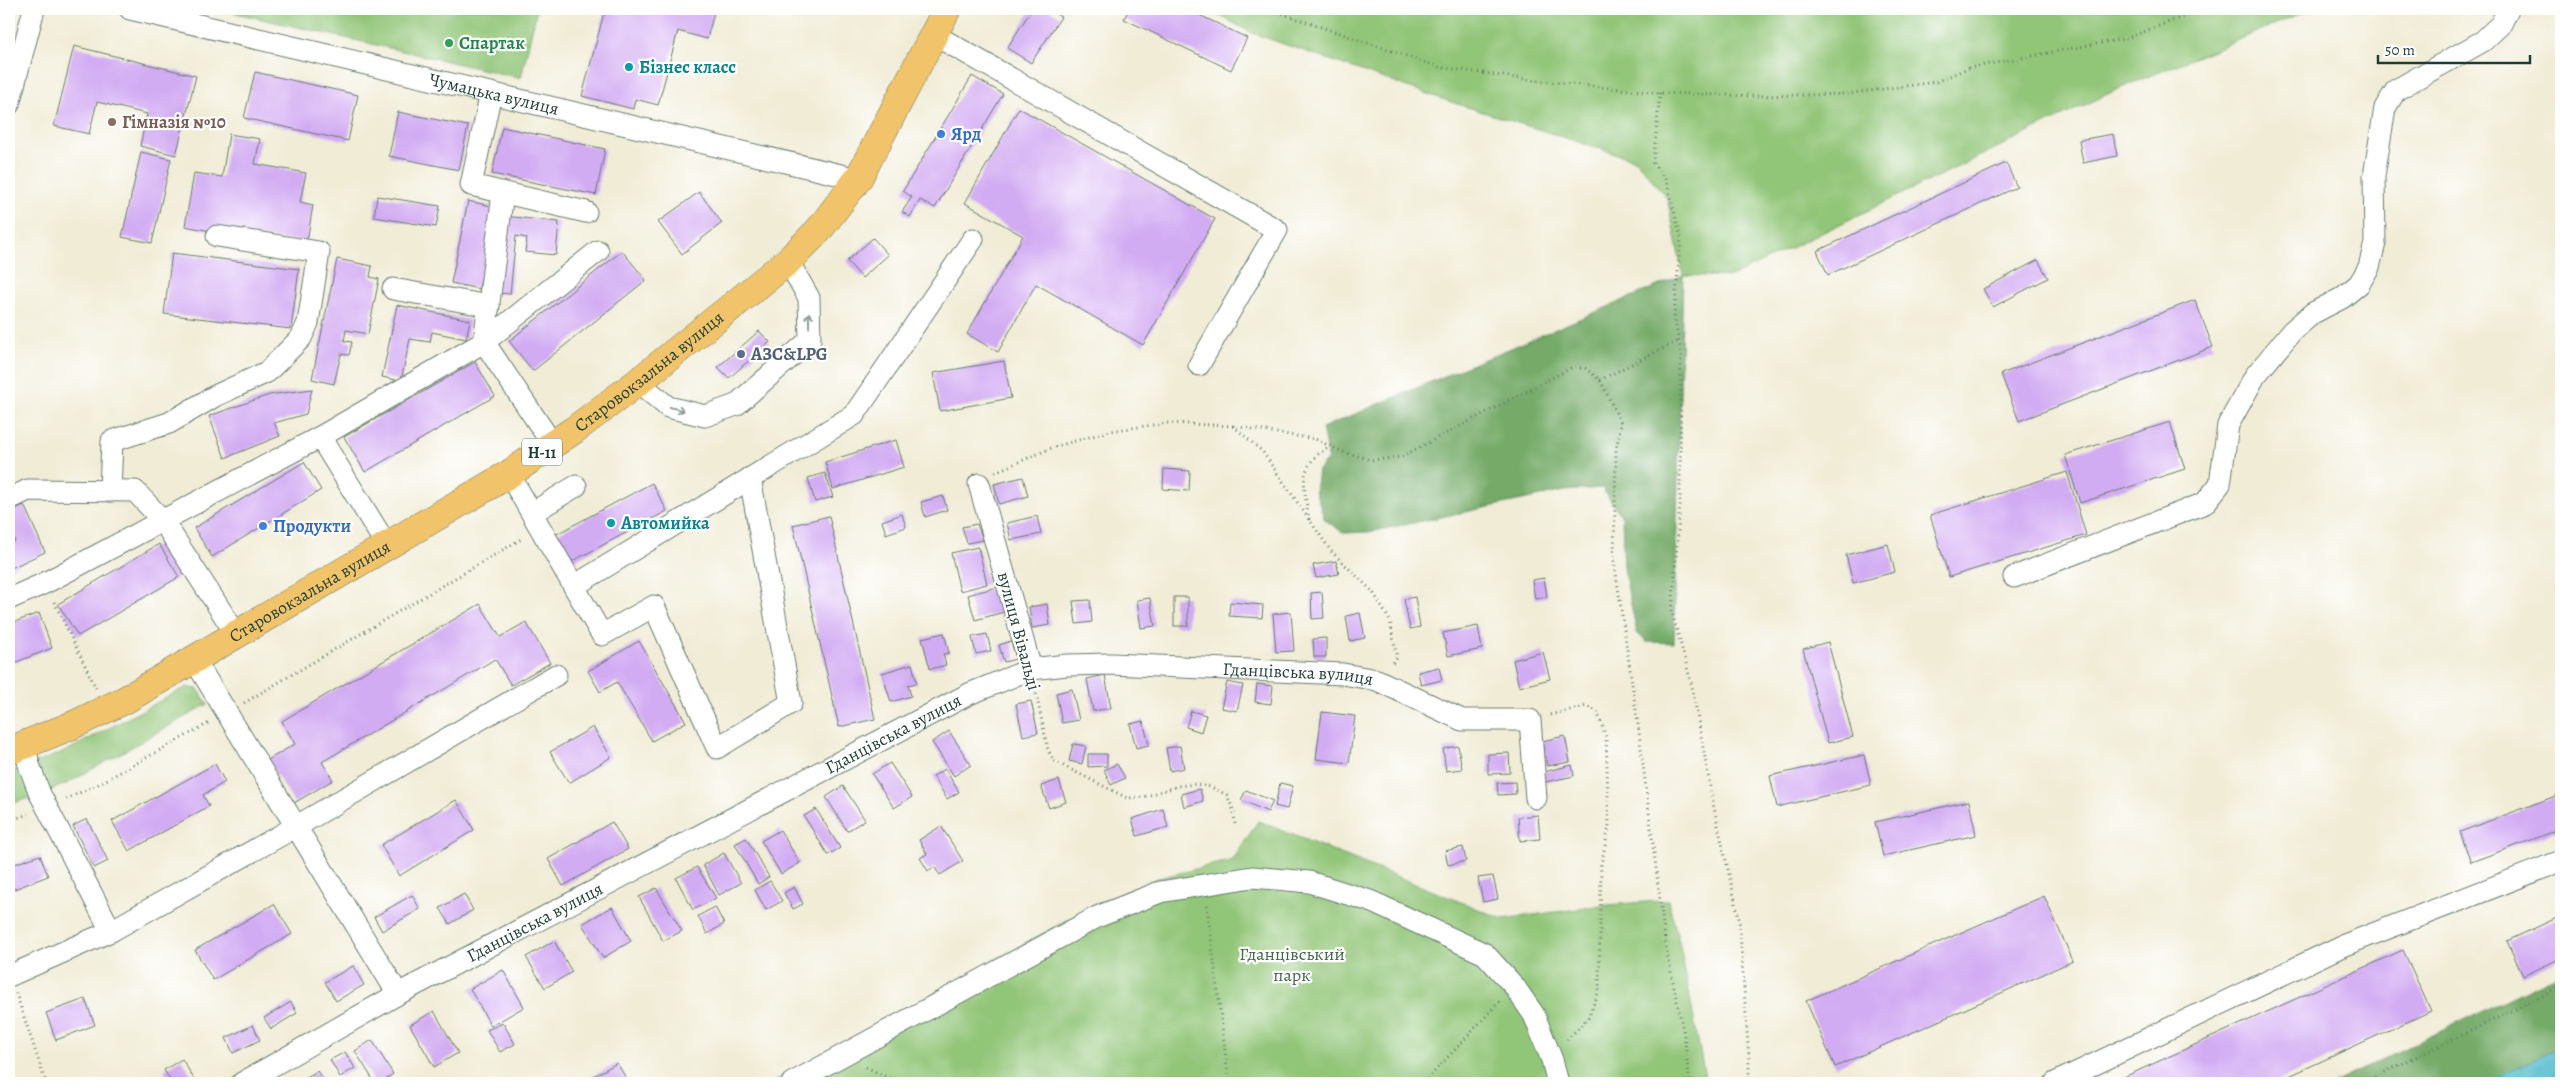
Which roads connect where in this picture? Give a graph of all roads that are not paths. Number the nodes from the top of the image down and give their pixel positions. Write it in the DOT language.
graph roads {
  1 [pos="34,9"];
  2 [pos="130,9"];
  3 [pos="947,9"];
  4 [pos="2508,9"];
  5 [pos="933,34"];
  6 [pos="491,93"];
  7 [pos="9,104"];
  8 [pos="858,179"];
  9 [pos="503,193"];
  10 [pos="586,212"];
  11 [pos="217,236"];
  12 [pos="973,238"];
  13 [pos="598,251"];
  14 [pos="788,261"];
  15 [pos="393,289"];
  16 [pos="489,306"];
  17 [pos="484,342"];
  18 [pos="1199,366"];
  19 [pos="638,382"];
  20 [pos="320,437"];
  21 [pos="553,445"];
  22 [pos="509,474"];
  23 [pos="750,478"];
  24 [pos="979,484"];
  25 [pos="576,486"];
  26 [pos="110,491"];
  27 [pos="9,499"];
  28 [pos="536,520"];
  29 [pos="163,521"];
  30 [pos="386,546"];
  31 [pos="2014,577"];
  32 [pos="574,586"];
  33 [pos="9,599"];
  34 [pos="236,634"];
  35 [pos="194,659"];
  36 [pos="1031,669"];
  37 [pos="556,676"];
  38 [pos="17,748"];
  39 [pos="1536,798"];
  40 [pos="297,826"];
  41 [pos="2561,860"];
  42 [pos="111,931"];
  43 [pos="9,976"];
  44 [pos="398,994"];
  45 [pos="242,1083"];
  46 [pos="792,1083"];
  47 [pos="1558,1083"];
  48 [pos="2055,1083"];
  1 -- 7 [label="street"];
  2 -- 6 [label="street, Чумацька вулиця"];
  3 -- 5 [label="main road, Старовокзальна вулиця / Н-11"];
  4 -- 31 [label="street"];
  5 -- 8 [label="main road, Старовокзальна вулиця / Н-11"];
  5 -- 18 [label="street"];
  6 -- 8 [label="street, Чумацька вулиця"];
  6 -- 9 [label="street"];
  8 -- 14 [label="main road, Старовокзальна вулиця / Н-11"];
  9 -- 10 [label="street"];
  9 -- 16 [label="street"];
  11 -- 26 [label="street"];
  12 -- 23 [label="street"];
  13 -- 17 [label="street"];
  14 -- 19 [label="main road, Старовокзальна вулиця / Н-11"];
  19 -- 14 [label="street, one-way"];
  15 -- 16 [label="street"];
  16 -- 17 [label="street"];
  17 -- 20 [label="street"];
  17 -- 21 [label="street"];
  19 -- 21 [label="main road, Старовокзальна вулиця / Н-11"];
  20 -- 29 [label="street"];
  20 -- 30 [label="street"];
  21 -- 22 [label="main road, Старовокзальна вулиця / Н-11"];
  22 -- 28 [label="street"];
  22 -- 30 [label="main road, Старовокзальна вулиця / Н-11"];
  23 -- 32 [label="street"];
  23 -- 32 [label="street"];
  24 -- 36 [label="street, вулиця Вівальді"];
  25 -- 28 [label="street"];
  26 -- 27 [label="street"];
  26 -- 29 [label="street"];
  28 -- 32 [label="street"];
  29 -- 33 [label="street"];
  29 -- 34 [label="street"];
  30 -- 34 [label="main road, Старовокзальна вулиця / Н-11"];
  34 -- 35 [label="main road, Старовокзальна вулиця / Н-11"];
  35 -- 38 [label="main road, Старовокзальна вулиця / Н-11"];
  35 -- 40 [label="street"];
  36 -- 39 [label="street, Гданцівська вулиця"];
  36 -- 44 [label="street, Гданцівська вулиця"];
  37 -- 40 [label="street"];
  38 -- 42 [label="street"];
  40 -- 42 [label="street"];
  40 -- 44 [label="street"];
  41 -- 48 [label="street"];
  42 -- 43 [label="street"];
  44 -- 45 [label="street, Гданцівська вулиця"];
  46 -- 47 [label="street"];
}
